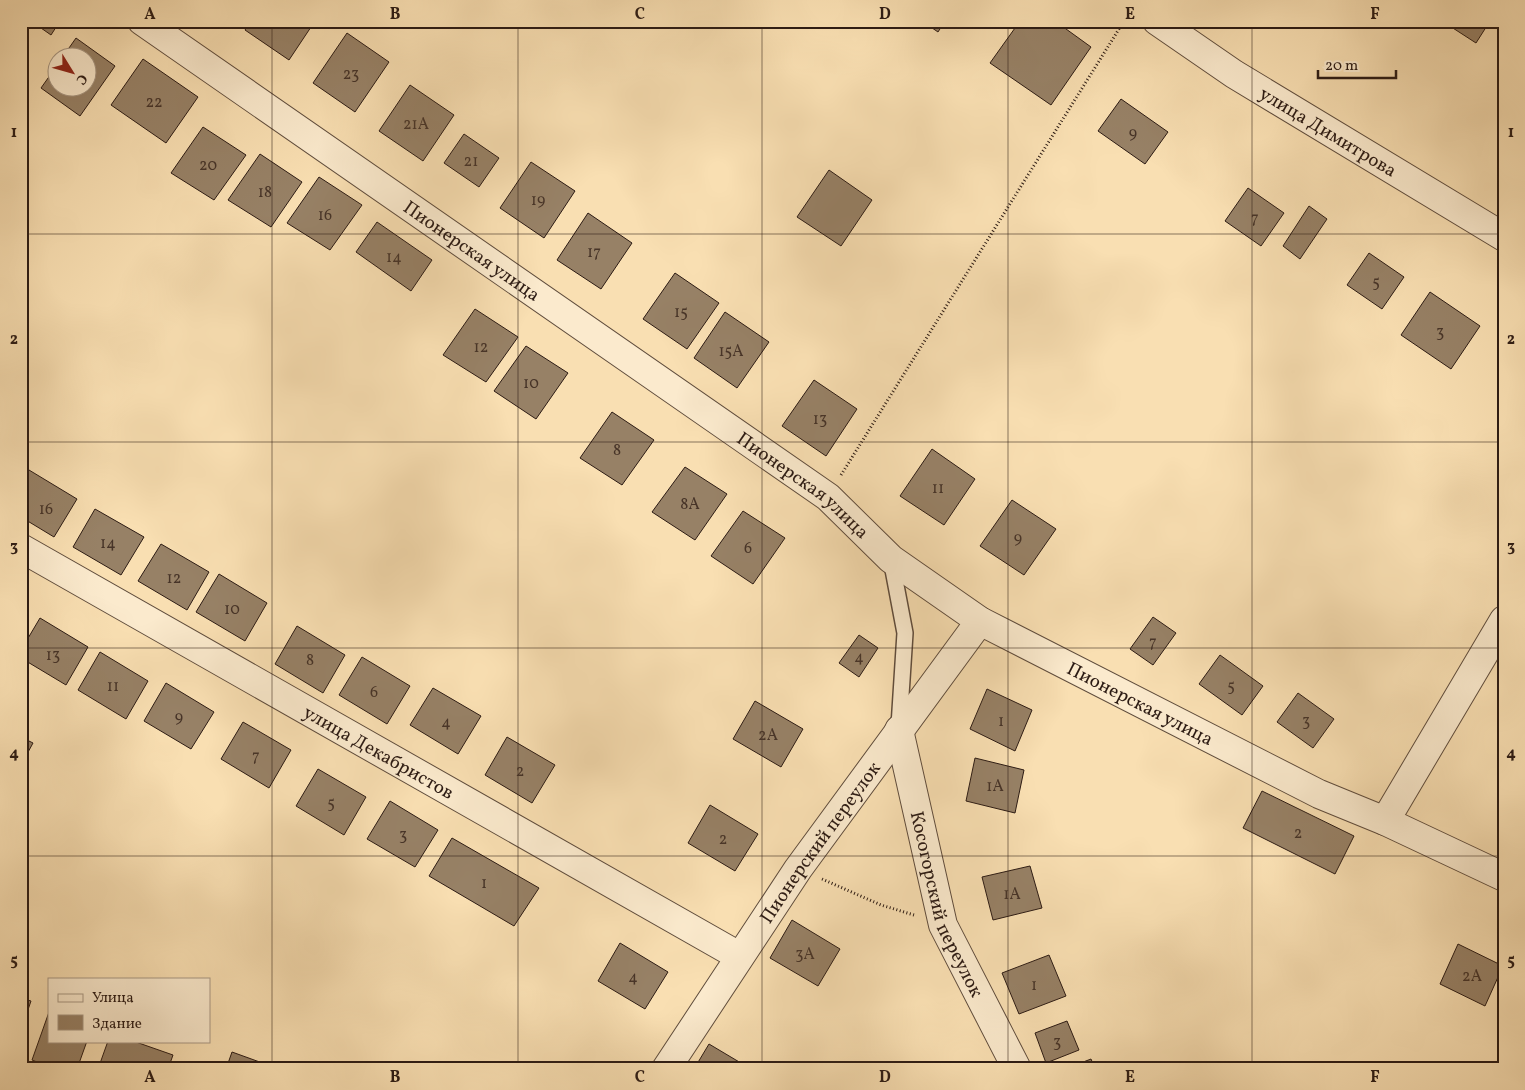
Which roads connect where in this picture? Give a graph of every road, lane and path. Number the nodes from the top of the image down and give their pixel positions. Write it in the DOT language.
graph roads {
  1 [pos="142,21"];
  2 [pos="1124,21"];
  3 [pos="1157,21"];
  4 [pos="1504,237"];
  5 [pos="828,497"];
  6 [pos="21,548"];
  7 [pos="891,559"];
  8 [pos="1504,620"];
  9 [pos="980,621"];
  10 [pos="899,730"];
  11 [pos="1385,821"];
  12 [pos="798,869"];
  13 [pos="1504,877"];
  14 [pos="943,925"];
  15 [pos="739,956"];
  16 [pos="666,1069"];
  17 [pos="1017,1069"];
  1 -- 5 [label="street, Пионерская улица"];
  2 -- 5 [label="path"];
  3 -- 4 [label="street, улица Димитрова"];
  5 -- 7 [label="street, Пионерская улица"];
  6 -- 15 [label="street, улица Декабристов"];
  7 -- 9 [label="street, Пионерская улица"];
  7 -- 10 [label="lane"];
  8 -- 11 [label="street"];
  9 -- 10 [label="street, Пионерский переулок"];
  9 -- 11 [label="street, Пионерская улица"];
  10 -- 12 [label="street, Пионерский переулок"];
  10 -- 14 [label="street, Косогорский переулок"];
  11 -- 13 [label="street, Пионерская улица"];
  12 -- 14 [label="path"];
  12 -- 15 [label="street, Пионерский переулок"];
  14 -- 17 [label="street, Косогорский переулок"];
  15 -- 16 [label="street, Пионерский переулок"];
}
